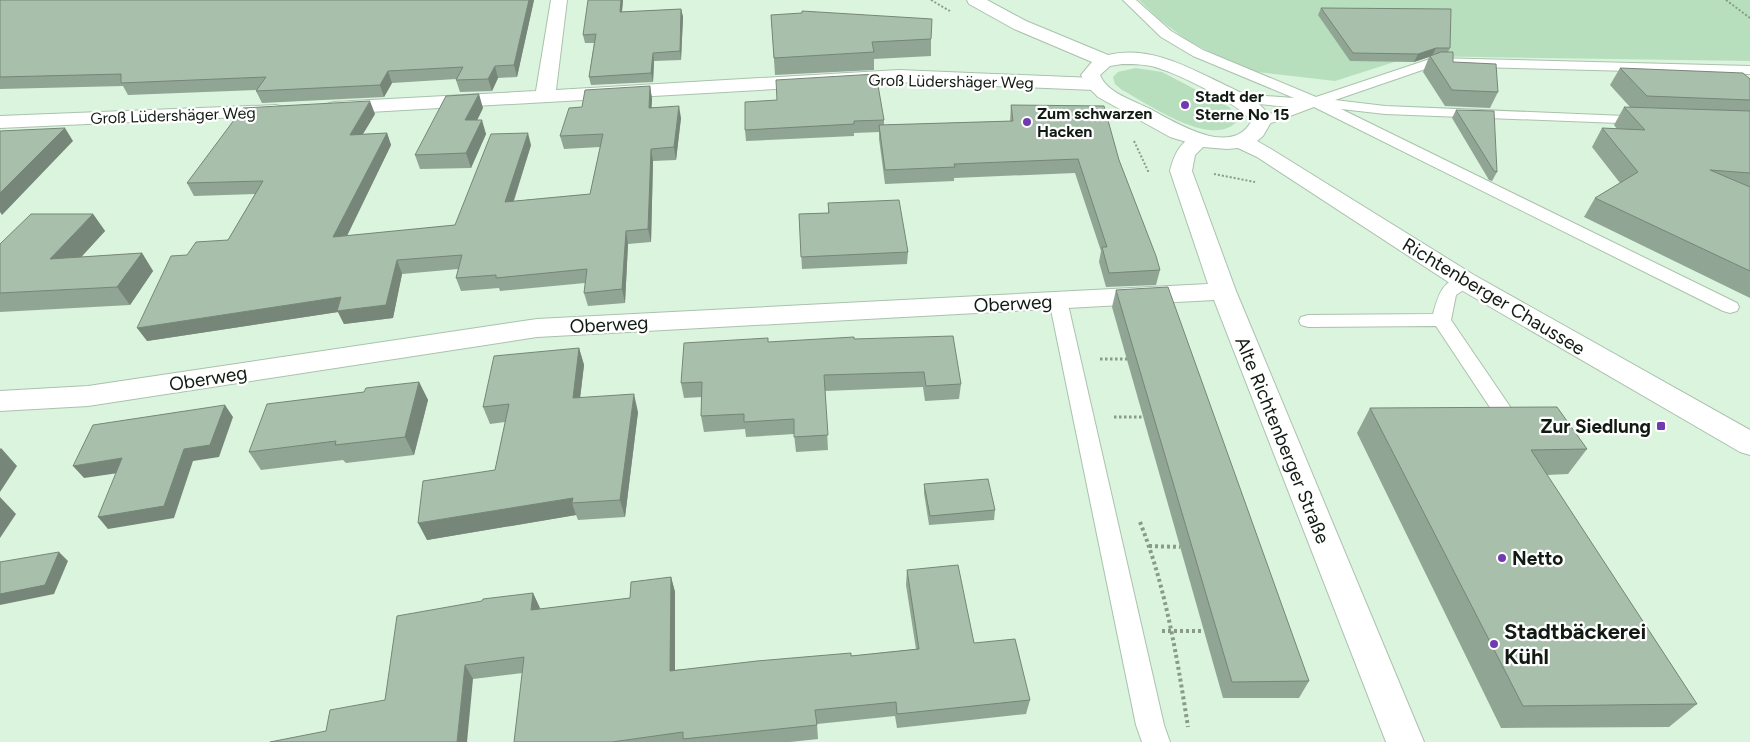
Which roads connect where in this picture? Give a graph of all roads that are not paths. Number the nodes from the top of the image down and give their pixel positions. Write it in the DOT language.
graph roads {
  1 [pos="559,0"];
  2 [pos="975,0"];
  3 [pos="1129,0"];
  4 [pos="1106,61"];
  5 [pos="1750,70"];
  6 [pos="1094,84"];
  7 [pos="545,97"];
  8 [pos="1237,98"];
  9 [pos="1315,102"];
  10 [pos="320,109"];
  11 [pos="291,110"];
  12 [pos="1661,121"];
  13 [pos="0,122"];
  14 [pos="1261,122"];
  15 [pos="1200,140"];
  16 [pos="1242,142"];
  17 [pos="1465,281"];
  18 [pos="1223,291"];
  19 [pos="1058,300"];
  20 [pos="1730,307"];
  21 [pos="1441,320"];
  22 [pos="1308,321"];
  23 [pos="0,401"];
  24 [pos="1506,416"];
  25 [pos="1750,444"];
  26 [pos="1156,742"];
  27 [pos="1405,742"];
  1 -- 7 [label="street"];
  2 -- 4 [label="street"];
  3 -- 9 [label="lane"];
  4 -- 6 [label="street"];
  4 -- 8 [label="street"];
  5 -- 9 [label="lane"];
  6 -- 7 [label="street, Groß Lüdershäger Weg"];
  6 -- 15 [label="street"];
  7 -- 10 [label="street, Groß Lüdershäger Weg"];
  8 -- 9 [label="lane"];
  8 -- 14 [label="street"];
  9 -- 12 [label="lane"];
  9 -- 14 [label="lane"];
  9 -- 20 [label="lane"];
  11 -- 13 [label="street, Groß Lüdershäger Weg"];
  14 -- 16 [label="street"];
  15 -- 16 [label="street"];
  15 -- 18 [label="street, Alte Richtenberger Straße"];
  16 -- 17 [label="street, Richtenberger Chaussee"];
  17 -- 21 [label="lane"];
  17 -- 25 [label="street, Richtenberger Chaussee"];
  18 -- 19 [label="street, Oberweg"];
  18 -- 27 [label="street, Alte Richtenberger Straße"];
  19 -- 23 [label="street, Oberweg"];
  19 -- 26 [label="lane"];
  21 -- 22 [label="lane"];
  21 -- 24 [label="lane"];
}
